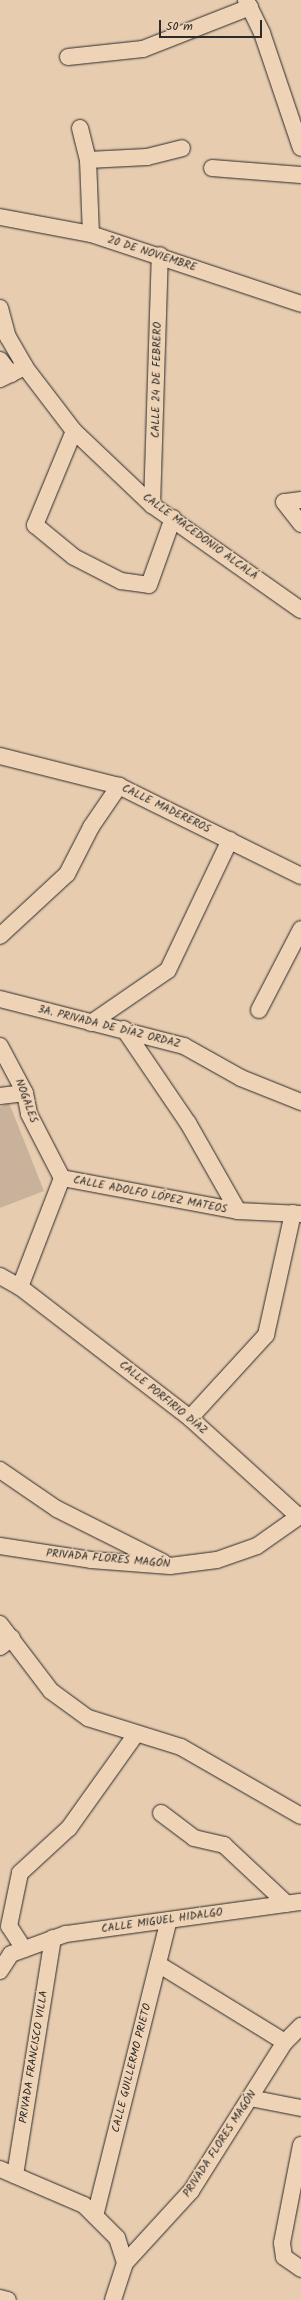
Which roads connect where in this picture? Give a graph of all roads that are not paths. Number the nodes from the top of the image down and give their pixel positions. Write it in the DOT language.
graph roads {
  1 [pos="248,4"];
  2 [pos="68,57"];
  3 [pos="80,128"];
  4 [pos="182,148"];
  5 [pos="301,148"];
  6 [pos="88,160"];
  7 [pos="212,168"];
  8 [pos="301,175"];
  9 [pos="0,217"];
  10 [pos="91,234"];
  11 [pos="160,254"];
  12 [pos="301,304"];
  13 [pos="0,308"];
  14 [pos="0,360"];
  15 [pos="12,373"];
  16 [pos="74,431"];
  17 [pos="301,500"];
  18 [pos="152,505"];
  19 [pos="172,518"];
  20 [pos="301,524"];
  21 [pos="301,610"];
  22 [pos="0,756"];
  23 [pos="120,786"];
  24 [pos="230,840"];
  25 [pos="301,876"];
  26 [pos="301,929"];
  27 [pos="2,931"];
  28 [pos="0,1000"];
  29 [pos="259,1010"];
  30 [pos="91,1023"];
  31 [pos="124,1029"];
  32 [pos="0,1046"];
  33 [pos="25,1093"];
  34 [pos="0,1096"];
  35 [pos="301,1102"];
  36 [pos="62,1178"];
  37 [pos="238,1211"];
  38 [pos="297,1214"];
  39 [pos="0,1276"];
  40 [pos="20,1287"];
  41 [pos="190,1418"];
  42 [pos="0,1470"];
  43 [pos="300,1516"];
  44 [pos="0,1546"];
  45 [pos="170,1566"];
  46 [pos="0,1624"];
  47 [pos="6,1643"];
  48 [pos="136,1734"];
  49 [pos="161,1813"];
  50 [pos="301,1816"];
  51 [pos="294,1903"];
  52 [pos="169,1920"];
  53 [pos="53,1938"];
  54 [pos="24,1949"];
  55 [pos="158,1964"];
  56 [pos="0,1971"];
  57 [pos="301,2026"];
  58 [pos="285,2042"];
  59 [pos="250,2098"];
  60 [pos="301,2108"];
  61 [pos="301,2144"];
  62 [pos="0,2169"];
  63 [pos="15,2175"];
  64 [pos="95,2216"];
  65 [pos="125,2263"];
  66 [pos="299,2268"];
  67 [pos="0,2298"];
  68 [pos="8,2300"];
  69 [pos="113,2300"];
  1 -- 2 [label="street"];
  1 -- 5 [label="street"];
  3 -- 6 [label="street"];
  4 -- 6 [label="street"];
  6 -- 10 [label="street"];
  7 -- 8 [label="street"];
  9 -- 10 [label="street, 20 DE NOVIEMBRE"];
  10 -- 11 [label="street, 20 DE NOVIEMBRE"];
  11 -- 12 [label="street, 20 DE NOVIEMBRE"];
  11 -- 18 [label="street, CALLE 24 DE FEBRERO"];
  13 -- 15 [label="street"];
  14 -- 15 [label="street"];
  15 -- 16 [label="street, CALLE MACEDONIO ALCALÁ"];
  16 -- 18 [label="street, CALLE MACEDONIO ALCALÁ"];
  16 -- 19 [label="street"];
  17 -- 20 [label="street"];
  18 -- 19 [label="street, CALLE MACEDONIO ALCALÁ"];
  19 -- 21 [label="street, CALLE MACEDONIO ALCALÁ"];
  22 -- 23 [label="street, CALLE MADEREROS"];
  23 -- 24 [label="street, CALLE MADEREROS"];
  23 -- 27 [label="street"];
  24 -- 25 [label="street, CALLE MADEREROS"];
  24 -- 30 [label="street"];
  26 -- 29 [label="street"];
  28 -- 30 [label="street, 3A. PRIVADA DE DÍAZ ORDAZ"];
  30 -- 31 [label="street, 3A. PRIVADA DE DÍAZ ORDAZ"];
  31 -- 35 [label="street, 3A. PRIVADA DE DÍAZ ORDAZ"];
  31 -- 37 [label="street, CALLE ADOLFO LÓPEZ MATEOS"];
  32 -- 33 [label="street, NOGALES"];
  33 -- 34 [label="street"];
  33 -- 36 [label="street, NOGALES"];
  36 -- 37 [label="street, CALLE ADOLFO LÓPEZ MATEOS"];
  36 -- 40 [label="street"];
  37 -- 38 [label="street, CALLE ADOLFO LÓPEZ MATEOS"];
  38 -- 41 [label="street"];
  39 -- 40 [label="street, CALLE PORFIRIO DÍAZ"];
  40 -- 41 [label="street, CALLE PORFIRIO DÍAZ"];
  41 -- 43 [label="street, CALLE PORFIRIO DÍAZ"];
  42 -- 45 [label="street"];
  43 -- 45 [label="street, PRIVADA FLORES MAGÓN"];
  44 -- 45 [label="street, PRIVADA FLORES MAGÓN"];
  46 -- 47 [label="street"];
  47 -- 48 [label="street"];
  48 -- 50 [label="street"];
  48 -- 54 [label="street"];
  49 -- 51 [label="street"];
  51 -- 52 [label="street, CALLE MIGUEL HIDALGO"];
  52 -- 53 [label="street, CALLE MIGUEL HIDALGO"];
  52 -- 55 [label="street, CALLE GUILLERMO PRIETO"];
  53 -- 54 [label="street, CALLE MIGUEL HIDALGO"];
  53 -- 63 [label="street, PRIVADA FRANCISCO VILLA"];
  54 -- 56 [label="street, CALLE MIGUEL HIDALGO"];
  55 -- 58 [label="street"];
  55 -- 64 [label="street, CALLE GUILLERMO PRIETO"];
  57 -- 58 [label="street, PRIVADA FLORES MAGÓN"];
  58 -- 59 [label="street, PRIVADA FLORES MAGÓN"];
  59 -- 60 [label="street"];
  59 -- 65 [label="street, PRIVADA FLORES MAGÓN"];
  61 -- 66 [label="street"];
  62 -- 63 [label="street"];
  63 -- 64 [label="street"];
  64 -- 65 [label="street"];
  65 -- 69 [label="street, PRIVADA FLORES MAGÓN"];
  67 -- 68 [label="street"];
}
